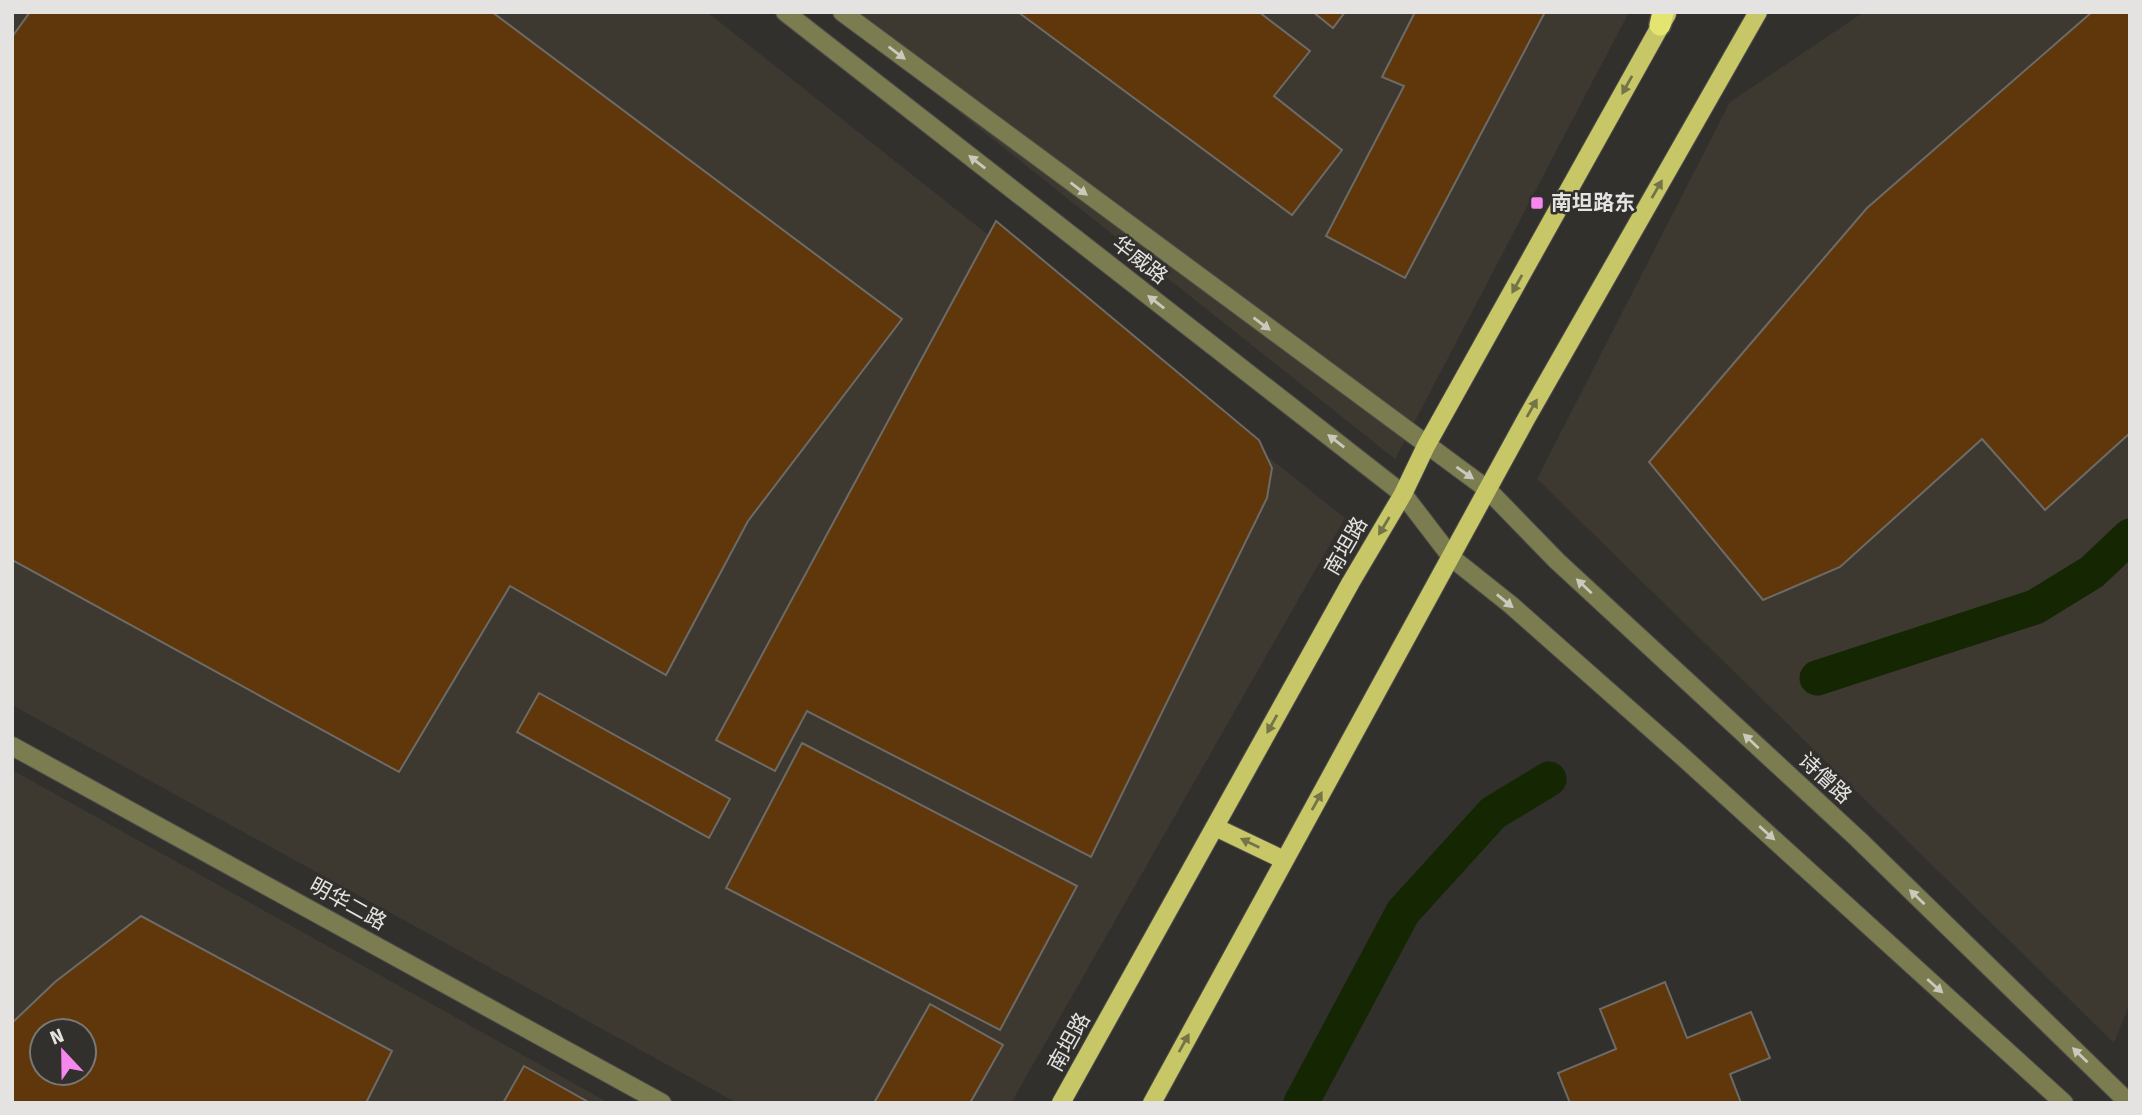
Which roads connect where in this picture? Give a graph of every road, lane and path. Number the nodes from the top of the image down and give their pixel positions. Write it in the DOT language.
graph roads {
  1 [pos="785,12"];
  2 [pos="842,12"];
  3 [pos="1758,12"];
  4 [pos="1664,17"];
  5 [pos="1426,446"];
  6 [pos="1487,489"];
  7 [pos="1403,494"];
  8 [pos="1452,558"];
  9 [pos="12,746"];
  10 [pos="1215,827"];
  11 [pos="1284,860"];
  12 [pos="662,1103"];
  13 [pos="1061,1103"];
  14 [pos="1152,1103"];
  15 [pos="2064,1103"];
  16 [pos="2129,1103"];
  7 -- 1 [label="street, 华威路, one-way"];
  2 -- 5 [label="street, 诗僧路, one-way"];
  6 -- 3 [label="main road, one-way"];
  4 -- 5 [label="main road, 南坦路, one-way"];
  5 -- 6 [label="street, 诗僧路, one-way"];
  5 -- 7 [label="main road, 南坦路"];
  6 -- 8 [label="main road"];
  16 -- 6 [label="street, 诗僧路, one-way"];
  7 -- 8 [label="street, 华威路"];
  7 -- 10 [label="main road, 南坦路, one-way"];
  11 -- 8 [label="main road, one-way"];
  8 -- 15 [label="street, one-way"];
  9 -- 12 [label="street, 明华二路"];
  11 -- 10 [label="main road, one-way"];
  10 -- 13 [label="main road, 南坦路"];
  14 -- 11 [label="main road, one-way"];
}
